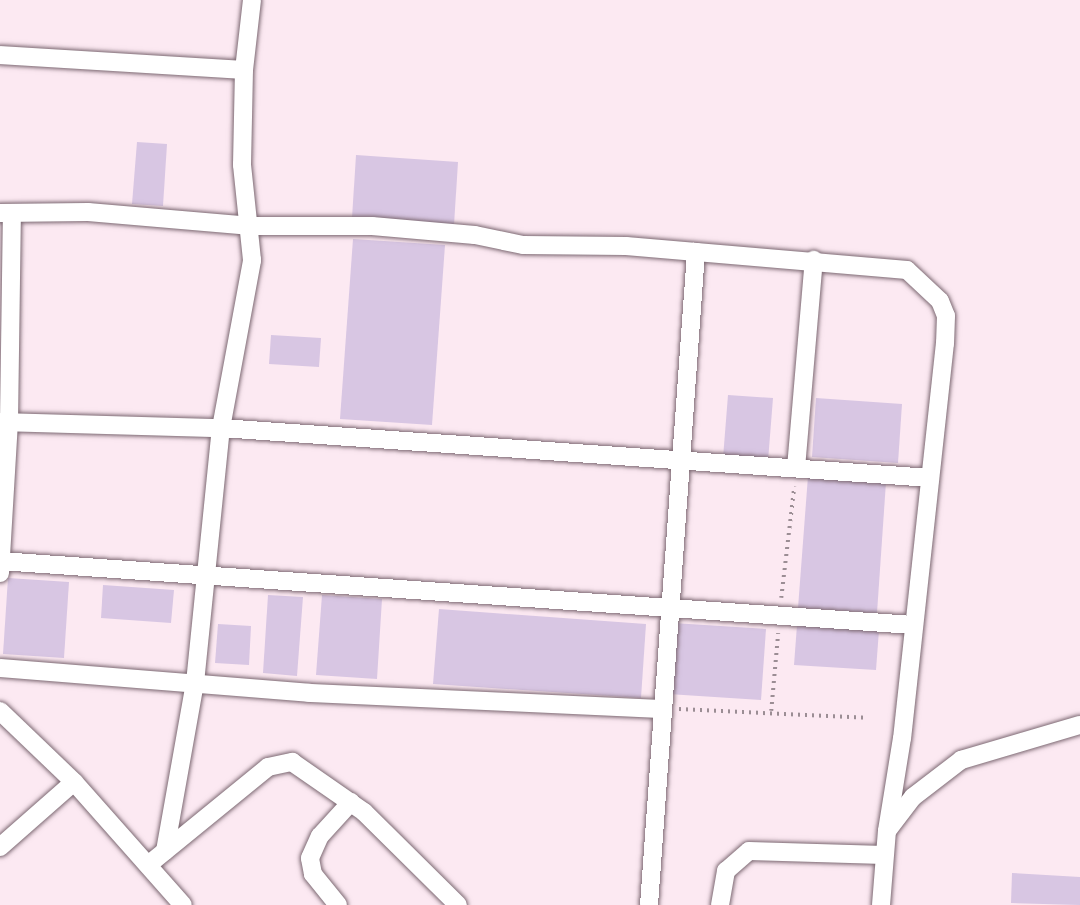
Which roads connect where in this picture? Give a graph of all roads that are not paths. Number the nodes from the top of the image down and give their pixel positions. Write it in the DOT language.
graph roads {
  1 [pos="252,0"];
  2 [pos="0,55"];
  3 [pos="244,70"];
  4 [pos="6,213"];
  5 [pos="251,226"];
  6 [pos="696,253"];
  7 [pos="814,260"];
  8 [pos="4,422"];
  9 [pos="221,428"];
  10 [pos="683,460"];
  11 [pos="796,468"];
  12 [pos="930,478"];
  13 [pos="0,561"];
  14 [pos="0,573"];
  15 [pos="206,573"];
  16 [pos="670,607"];
  17 [pos="914,625"];
  18 [pos="0,668"];
  19 [pos="195,683"];
  20 [pos="663,709"];
  21 [pos="0,711"];
  22 [pos="1080,725"];
  23 [pos="74,782"];
  24 [pos="351,802"];
  25 [pos="887,831"];
  26 [pos="0,847"];
  27 [pos="165,851"];
  28 [pos="884,855"];
  29 [pos="148,865"];
  30 [pos="183,905"];
  31 [pos="338,905"];
  32 [pos="458,905"];
  33 [pos="649,905"];
  34 [pos="720,905"];
  35 [pos="881,905"];
  1 -- 3 [label="street"];
  2 -- 3 [label="street"];
  3 -- 5 [label="street"];
  4 -- 5 [label="street"];
  4 -- 8 [label="street"];
  5 -- 6 [label="street"];
  5 -- 9 [label="street"];
  6 -- 7 [label="street"];
  6 -- 10 [label="street"];
  7 -- 11 [label="street"];
  7 -- 12 [label="street"];
  8 -- 9 [label="street"];
  8 -- 13 [label="street"];
  9 -- 10 [label="street"];
  9 -- 15 [label="street"];
  10 -- 11 [label="street"];
  10 -- 16 [label="street"];
  11 -- 12 [label="street"];
  12 -- 17 [label="street"];
  13 -- 14 [label="street"];
  13 -- 15 [label="street"];
  15 -- 16 [label="street"];
  15 -- 19 [label="street"];
  16 -- 17 [label="street"];
  16 -- 20 [label="street"];
  17 -- 25 [label="street"];
  18 -- 19 [label="street"];
  19 -- 20 [label="street"];
  19 -- 27 [label="street"];
  20 -- 33 [label="street"];
  21 -- 23 [label="street"];
  22 -- 25 [label="street"];
  23 -- 26 [label="street"];
  23 -- 29 [label="street"];
  24 -- 27 [label="street"];
  24 -- 31 [label="street"];
  24 -- 32 [label="street"];
  25 -- 28 [label="street"];
  27 -- 29 [label="street"];
  28 -- 34 [label="street"];
  28 -- 35 [label="street"];
  29 -- 30 [label="street"];
}
